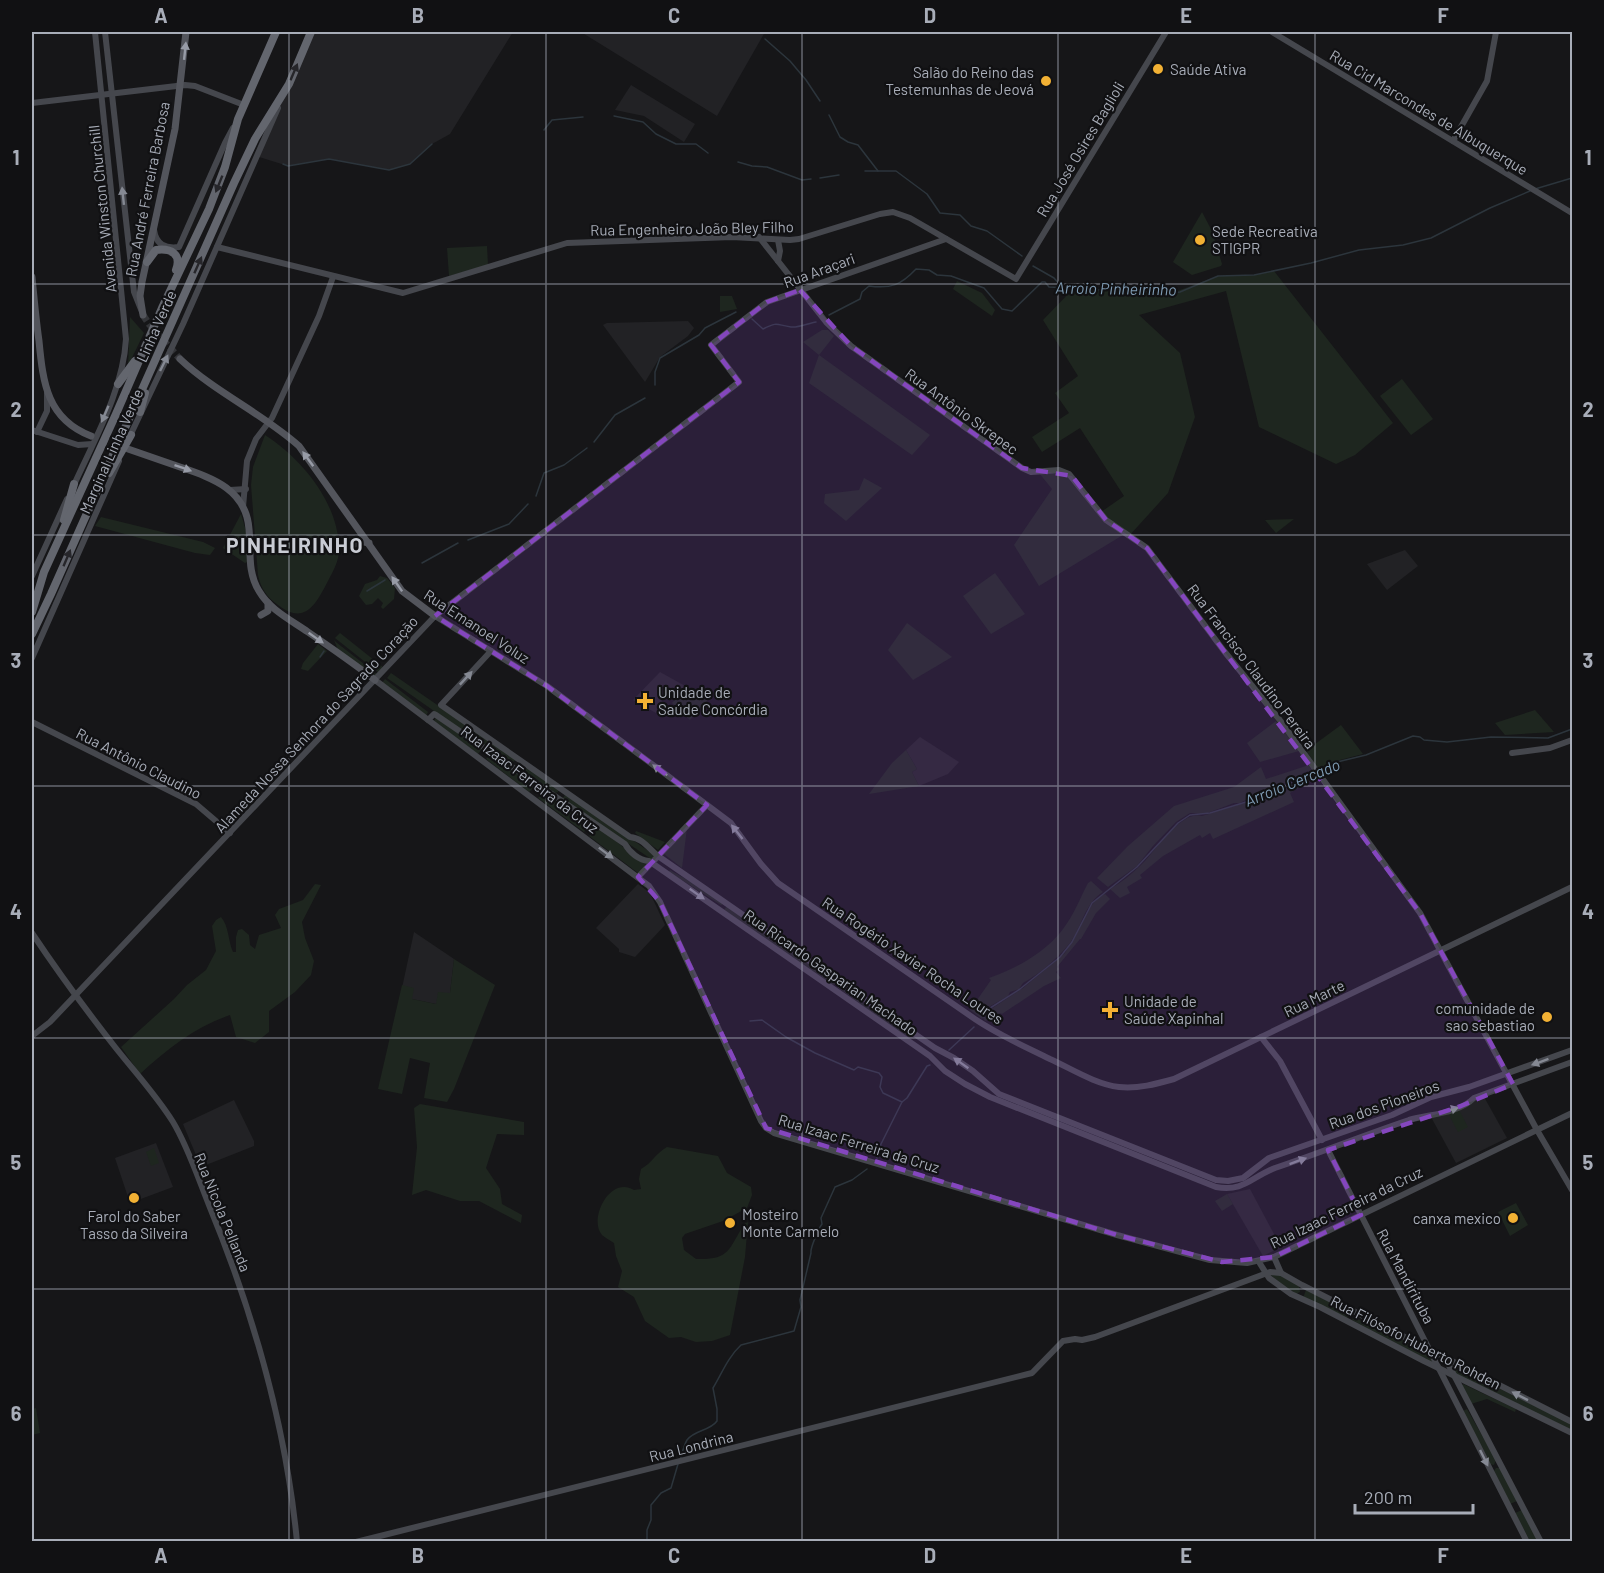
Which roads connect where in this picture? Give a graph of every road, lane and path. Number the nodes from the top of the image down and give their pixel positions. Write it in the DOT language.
graph roads {
  1 [pos="95,32"];
  2 [pos="105,32"];
  3 [pos="186,32"];
  4 [pos="276,32"];
  5 [pos="311,32"];
  6 [pos="1166,32"];
  7 [pos="1272,32"];
  8 [pos="1496,32"];
  9 [pos="181,86"];
  10 [pos="286,89"];
  11 [pos="111,94"];
  12 [pos="102,95"];
  13 [pos="32,103"];
  14 [pos="244,105"];
  15 [pos="238,120"];
  16 [pos="1453,141"];
  17 [pos="1572,213"];
  18 [pos="924,227"];
  19 [pos="154,229"];
  20 [pos="759,237"];
  21 [pos="946,239"];
  22 [pos="778,240"];
  23 [pos="790,240"];
  24 [pos="927,244"];
  25 [pos="217,246"];
  26 [pos="780,251"];
  27 [pos="778,261"];
  28 [pos="147,262"];
  29 [pos="32,277"];
  30 [pos="333,277"];
  31 [pos="1016,279"];
  32 [pos="800,290"];
  33 [pos="33,298"];
  34 [pos="162,308"];
  35 [pos="143,315"];
  36 [pos="32,343"];
  37 [pos="39,348"];
  38 [pos="143,350"];
  39 [pos="180,358"];
  40 [pos="152,370"];
  41 [pos="739,382"];
  42 [pos="118,384"];
  43 [pos="47,392"];
  44 [pos="56,409"];
  45 [pos="46,411"];
  46 [pos="140,412"];
  47 [pos="269,422"];
  48 [pos="34,431"];
  49 [pos="130,435"];
  50 [pos="92,440"];
  51 [pos="78,445"];
  52 [pos="128,449"];
  53 [pos="87,455"];
  54 [pos="74,484"];
  55 [pos="246,489"];
  56 [pos="230,490"];
  57 [pos="243,507"];
  58 [pos="82,521"];
  59 [pos="369,543"];
  60 [pos="352,545"];
  61 [pos="1147,548"];
  62 [pos="52,555"];
  63 [pos="32,576"];
  64 [pos="268,603"];
  65 [pos="32,608"];
  66 [pos="261,615"];
  67 [pos="435,616"];
  68 [pos="32,634"];
  69 [pos="491,651"];
  70 [pos="32,658"];
  71 [pos="375,680"];
  72 [pos="428,720"];
  73 [pos="32,722"];
  74 [pos="1572,740"];
  75 [pos="1512,753"];
  76 [pos="523,762"];
  77 [pos="515,768"];
  78 [pos="562,789"];
  79 [pos="556,796"];
  80 [pos="707,805"];
  81 [pos="230,833"];
  82 [pos="658,856"];
  83 [pos="652,862"];
  84 [pos="761,864"];
  85 [pos="671,865"];
  86 [pos="665,872"];
  87 [pos="638,877"];
  88 [pos="1572,887"];
  89 [pos="32,933"];
  90 [pos="1440,950"];
  91 [pos="75,996"];
  92 [pos="32,1036"];
  93 [pos="1261,1037"];
  94 [pos="1572,1050"];
  95 [pos="1572,1062"];
  96 [pos="1059,1063"];
  97 [pos="1507,1074"];
  98 [pos="1513,1083"];
  99 [pos="1572,1113"];
  100 [pos="1537,1130"];
  101 [pos="1322,1140"];
  102 [pos="1328,1150"];
  103 [pos="1244,1181"];
  104 [pos="1572,1190"];
  105 [pos="1361,1215"];
  106 [pos="1274,1257"];
  107 [pos="1259,1262"];
  108 [pos="1266,1273"];
  109 [pos="1281,1273"];
  110 [pos="1302,1285"];
  111 [pos="1296,1297"];
  112 [pos="1357,1313"];
  113 [pos="1351,1323"];
  114 [pos="1424,1343"];
  115 [pos="1432,1351"];
  116 [pos="1444,1356"];
  117 [pos="1439,1368"];
  118 [pos="1453,1375"];
  119 [pos="1465,1381"];
  120 [pos="1460,1388"];
  121 [pos="1467,1401"];
  122 [pos="1458,1406"];
  123 [pos="1572,1422"];
  124 [pos="1572,1433"];
  125 [pos="297,1542"];
  126 [pos="356,1542"];
  127 [pos="1527,1542"];
  128 [pos="1541,1542"];
  1 -- 12 [label="street, Avenida Winston Churchill"];
  2 -- 11 [label="street, Avenida Winston Churchill"];
  9 -- 3 [label="main road, Rua André Ferreira Barbosa, one-way"];
  4 -- 14 [label="highway, Linha Verde"];
  10 -- 5 [label="highway, Linha Verde, one-way"];
  6 -- 31 [label="street, Rua José Osires Baglioli"];
  7 -- 16 [label="street, Rua Cid Marcondes de Albuquerque"];
  8 -- 16 [label="street"];
  9 -- 11 [label="street"];
  9 -- 14 [label="street"];
  9 -- 19 [label="main road, Rua André Ferreira Barbosa"];
  10 -- 25 [label="street, Marginal Linha Verde"];
  40 -- 10 [label="highway, Linha Verde, one-way"];
  11 -- 12 [label="street"];
  35 -- 11 [label="street, Avenida Winston Churchill, one-way"];
  12 -- 13 [label="street"];
  12 -- 42 [label="street, Avenida Winston Churchill"];
  14 -- 15 [label="highway, Linha Verde"];
  15 -- 19 [label="street"];
  15 -- 34 [label="highway, Linha Verde, one-way"];
  16 -- 17 [label="street, Rua Cid Marcondes de Albuquerque"];
  18 -- 21 [label="street, Rua Engenheiro João Bley Filho"];
  18 -- 23 [label="street, Rua Engenheiro João Bley Filho"];
  18 -- 24 [label="street"];
  19 -- 28 [label="main road, Rua André Ferreira Barbosa"];
  20 -- 22 [label="street, Rua Engenheiro João Bley Filho"];
  20 -- 27 [label="street, Rua Antônio Skrepec"];
  20 -- 30 [label="street, Rua Engenheiro João Bley Filho"];
  21 -- 24 [label="street, Rua Araçari"];
  21 -- 31 [label="street, Rua Engenheiro João Bley Filho"];
  22 -- 23 [label="street, Rua Engenheiro João Bley Filho"];
  22 -- 26 [label="street"];
  23 -- 26 [label="street"];
  24 -- 32 [label="street, Rua Araçari"];
  25 -- 30 [label="street, Rua Engenheiro João Bley Filho"];
  46 -- 25 [label="street, Marginal Linha Verde, one-way"];
  26 -- 27 [label="street"];
  27 -- 32 [label="street, Rua Antônio Skrepec"];
  28 -- 34 [label="highway"];
  28 -- 35 [label="main road, Rua André Ferreira Barbosa"];
  29 -- 33 [label="main road"];
  30 -- 47 [label="street"];
  32 -- 41 [label="street, Rua Araçari"];
  32 -- 61 [label="street, Rua Antônio Skrepec"];
  33 -- 37 [label="main road"];
  34 -- 38 [label="highway, Linha Verde"];
  36 -- 37 [label="street"];
  37 -- 43 [label="main road"];
  38 -- 42 [label="highway"];
  38 -- 62 [label="highway, Linha Verde"];
  39 -- 47 [label="main road, Rua Emanoel Voluz"];
  40 -- 46 [label="highway"];
  40 -- 58 [label="highway, Linha Verde"];
  41 -- 67 [label="street, Alameda Nossa Senhora do Sagrado Coração"];
  42 -- 50 [label="street, Marginal Linha Verde, one-way"];
  43 -- 44 [label="main road"];
  43 -- 45 [label="street"];
  44 -- 45 [label="street"];
  44 -- 50 [label="main road"];
  45 -- 48 [label="street"];
  46 -- 49 [label="street, Marginal Linha Verde"];
  47 -- 55 [label="street"];
  59 -- 47 [label="main road, Rua Emanoel Voluz, one-way"];
  48 -- 51 [label="street"];
  49 -- 58 [label="highway"];
  49 -- 70 [label="street, Marginal Linha Verde"];
  50 -- 51 [label="street"];
  50 -- 53 [label="street, Marginal Linha Verde"];
  51 -- 53 [label="street"];
  52 -- 56 [label="main road, one-way"];
  53 -- 54 [label="street, Marginal Linha Verde"];
  54 -- 62 [label="highway"];
  54 -- 63 [label="street, Marginal Linha Verde"];
  55 -- 56 [label="street"];
  55 -- 57 [label="street"];
  56 -- 57 [label="main road"];
  57 -- 64 [label="main road"];
  68 -- 58 [label="highway, Linha Verde, one-way"];
  59 -- 60 [label="main road"];
  67 -- 59 [label="main road, Rua Emanoel Voluz, one-way"];
  61 -- 90 [label="street, Rua Francisco Claudino Pereira"];
  62 -- 65 [label="highway, Linha Verde"];
  64 -- 66 [label="main road"];
  64 -- 71 [label="main road, Rua Izaac Ferreira da Cruz, one-way"];
  67 -- 69 [label="street, Rua Emanoel Voluz"];
  67 -- 71 [label="street, Alameda Nossa Senhora do Sagrado Coração"];
  76 -- 69 [label="street, Rua Ricardo Gasparian Machado, one-way"];
  80 -- 69 [label="street, Rua Emanoel Voluz, one-way"];
  71 -- 72 [label="street, Rua Izaac Ferreira da Cruz"];
  71 -- 81 [label="street, Alameda Nossa Senhora do Sagrado Coração"];
  72 -- 77 [label="street, Rua Ricardo Gasparian Machado"];
  72 -- 87 [label="street, Rua Izaac Ferreira da Cruz, one-way"];
  73 -- 81 [label="street, Rua Antônio Claudino"];
  74 -- 75 [label="street"];
  76 -- 77 [label="street"];
  76 -- 78 [label="street, Rua Ricardo Gasparian Machado"];
  77 -- 79 [label="street, Rua Ricardo Gasparian Machado"];
  78 -- 79 [label="street"];
  78 -- 82 [label="street, Rua Ricardo Gasparian Machado"];
  79 -- 83 [label="street, Rua Ricardo Gasparian Machado"];
  80 -- 82 [label="street"];
  84 -- 80 [label="street, Rua Emanoel Voluz, one-way"];
  81 -- 91 [label="street, Alameda Nossa Senhora do Sagrado Coração"];
  82 -- 83 [label="street"];
  82 -- 85 [label="street, Rua Ricardo Gasparian Machado"];
  83 -- 86 [label="street, Rua Ricardo Gasparian Machado"];
  83 -- 87 [label="street"];
  84 -- 96 [label="street, Rua Rogério Xavier Rocha Loures"];
  85 -- 86 [label="street"];
  103 -- 85 [label="street, Rua Ricardo Gasparian Machado, one-way"];
  86 -- 103 [label="street, Rua Ricardo Gasparian Machado, one-way"];
  87 -- 107 [label="street, Rua Izaac Ferreira da Cruz"];
  88 -- 90 [label="street, Rua Marte"];
  89 -- 91 [label="street, Rua Nicola Pellanda"];
  90 -- 93 [label="street, Rua Marte"];
  90 -- 97 [label="street, Rua Francisco Claudino Pereira"];
  91 -- 92 [label="street, Alameda Nossa Senhora do Sagrado Coração"];
  91 -- 125 [label="street, Rua Nicola Pellanda"];
  93 -- 96 [label="street, Rua Marte"];
  93 -- 101 [label="street"];
  94 -- 97 [label="street, Rua dos Pioneiros, one-way"];
  95 -- 98 [label="street, Rua dos Pioneiros"];
  97 -- 98 [label="street, Rua Francisco Claudino Pereira"];
  97 -- 101 [label="street, Rua dos Pioneiros"];
  98 -- 100 [label="street, Rua Francisco Claudino Pereira"];
  102 -- 98 [label="street, Rua dos Pioneiros, one-way"];
  99 -- 100 [label="street, Rua Izaac Ferreira da Cruz"];
  100 -- 104 [label="street, Rua Francisco Claudino Pereira"];
  100 -- 105 [label="street, Rua Izaac Ferreira da Cruz"];
  101 -- 103 [label="street, Rua dos Pioneiros"];
  103 -- 102 [label="street, Rua dos Pioneiros, one-way"];
  102 -- 105 [label="street, Rua Mandirituba"];
  105 -- 106 [label="street, Rua Izaac Ferreira da Cruz"];
  105 -- 114 [label="street, Rua Mandirituba"];
  106 -- 107 [label="street, Rua Izaac Ferreira da Cruz"];
  106 -- 109 [label="street"];
  107 -- 108 [label="street, Rua Filósofo Huberto Rohden"];
  108 -- 109 [label="street"];
  108 -- 111 [label="street, Rua Filósofo Huberto Rohden"];
  108 -- 126 [label="street, Rua Londrina"];
  109 -- 110 [label="street, Rua Filósofo Huberto Rohden"];
  110 -- 111 [label="street"];
  110 -- 112 [label="street, Rua Filósofo Huberto Rohden"];
  111 -- 113 [label="street, Rua Filósofo Huberto Rohden"];
  112 -- 113 [label="street"];
  112 -- 114 [label="street, Rua Filósofo Huberto Rohden"];
  113 -- 117 [label="street, Rua Filósofo Huberto Rohden"];
  114 -- 115 [label="street, Rua Mandirituba"];
  115 -- 116 [label="street, Rua Filósofo Huberto Rohden"];
  115 -- 117 [label="street, Rua Mandirituba"];
  116 -- 118 [label="street"];
  123 -- 116 [label="street, Rua Filósofo Huberto Rohden, one-way"];
  117 -- 118 [label="street, Rua Filósofo Huberto Rohden"];
  117 -- 122 [label="street, Rua Mandirituba"];
  118 -- 119 [label="street, Rua Filósofo Huberto Rohden"];
  118 -- 120 [label="street"];
  119 -- 120 [label="street"];
  119 -- 124 [label="street, Rua Filósofo Huberto Rohden"];
  120 -- 121 [label="street"];
  121 -- 122 [label="street"];
  121 -- 128 [label="street"];
  122 -- 127 [label="street, Rua Mandirituba, one-way"];
}
